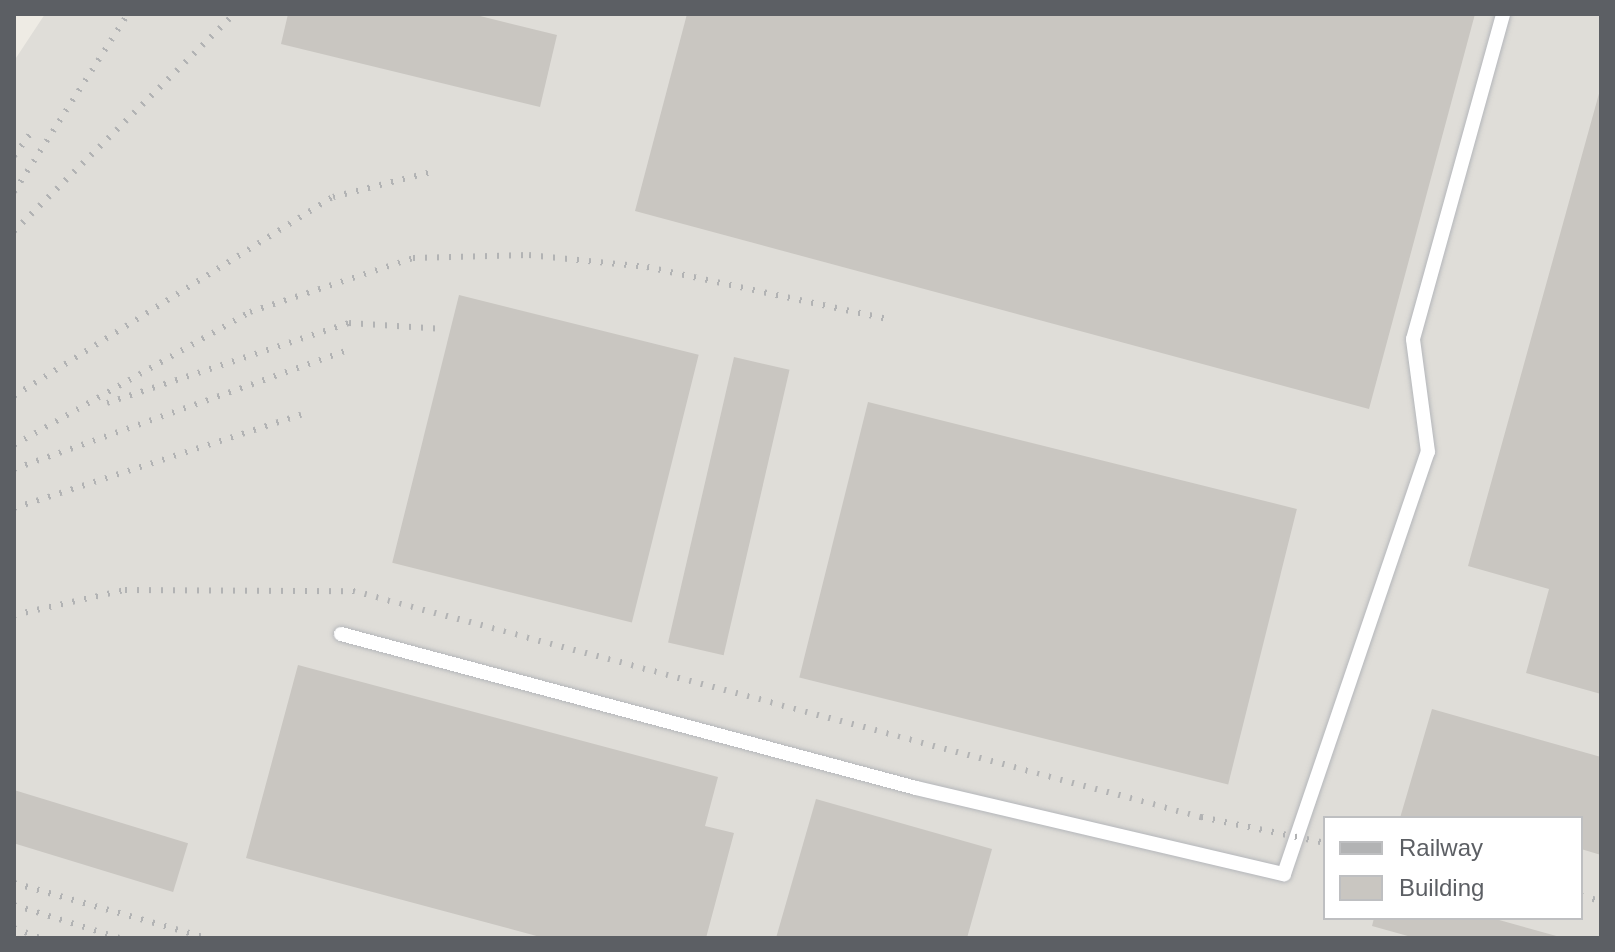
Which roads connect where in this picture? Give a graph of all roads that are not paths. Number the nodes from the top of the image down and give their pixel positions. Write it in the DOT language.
graph roads {
  1 [pos="1503,14"];
  2 [pos="341,634"];
  1 -- 2 [label="lane"];
}
